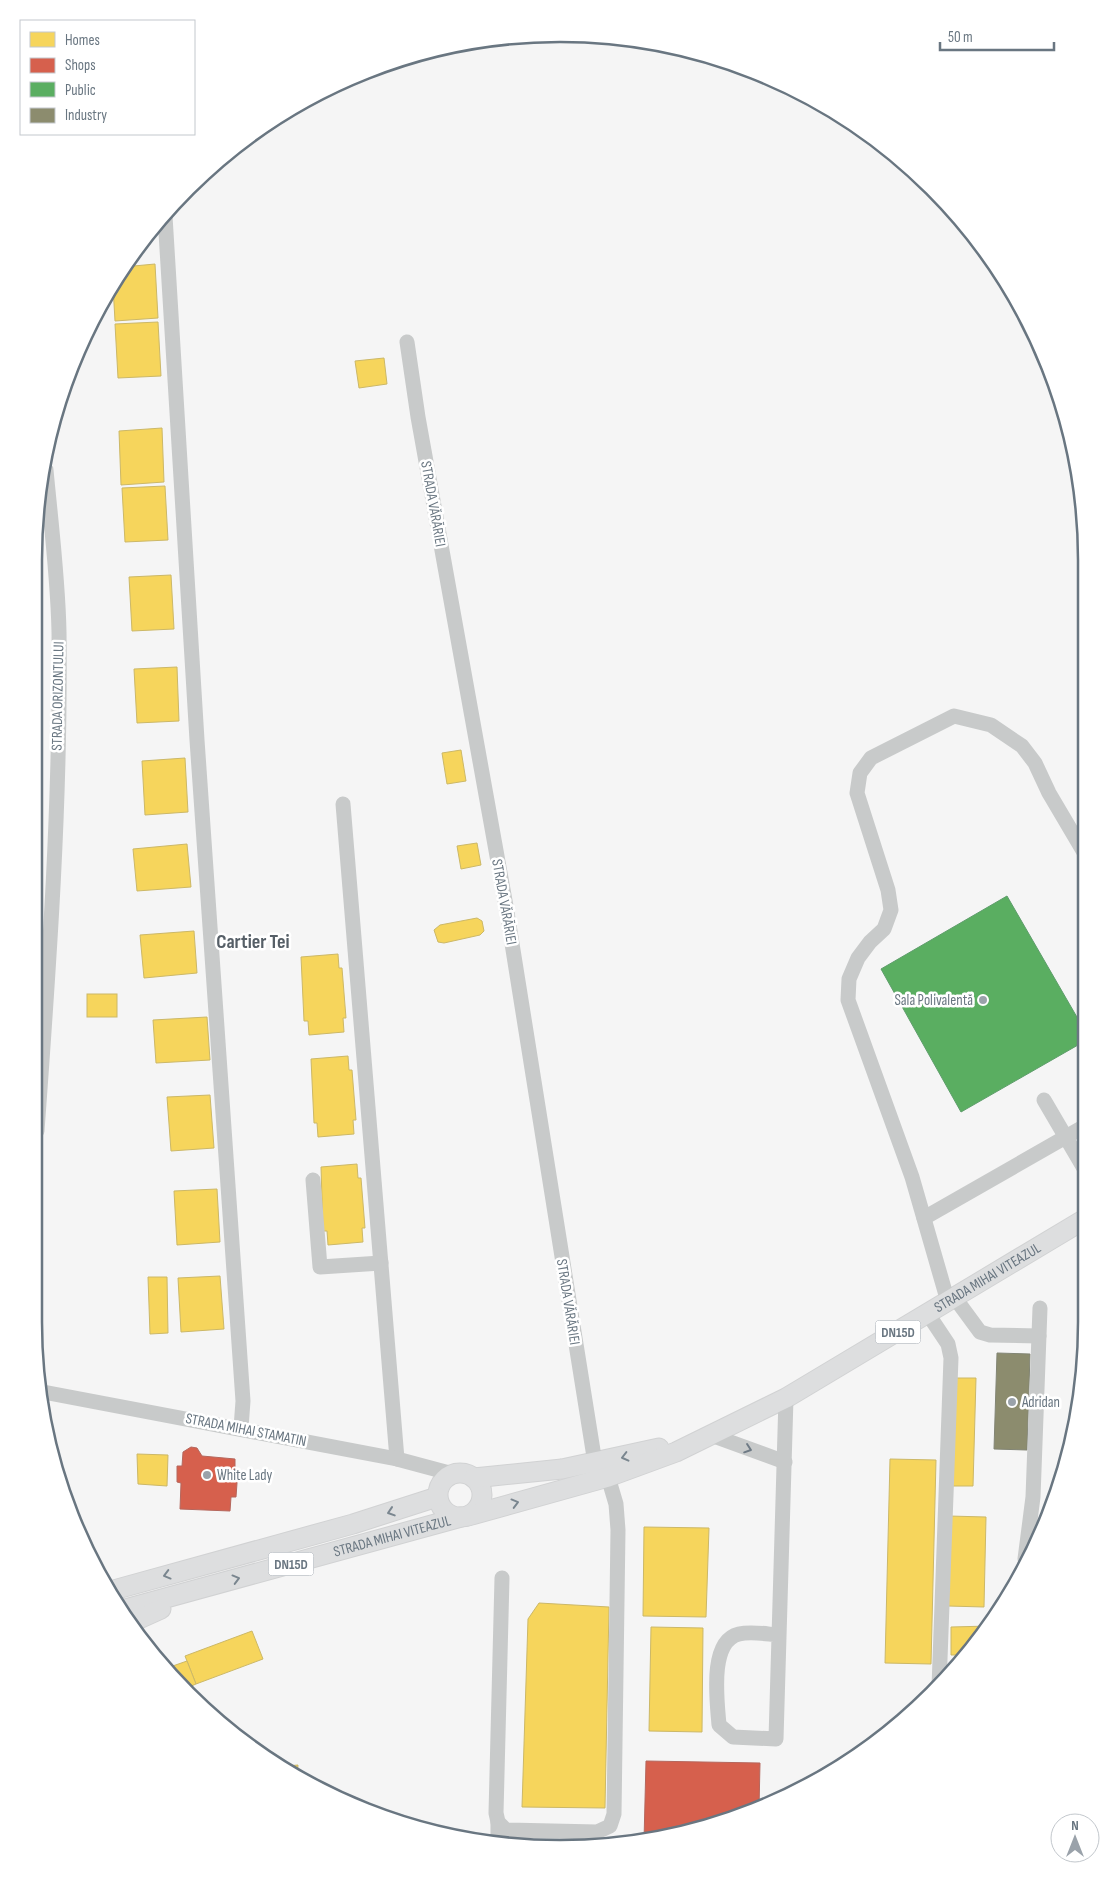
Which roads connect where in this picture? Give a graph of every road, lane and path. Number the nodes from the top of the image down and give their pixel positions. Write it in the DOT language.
graph roads {
  1 [pos="166,225"];
  2 [pos="407,342"];
  3 [pos="48,489"];
  4 [pos="343,804"];
  5 [pos="1078,842"];
  6 [pos="42,1062"];
  7 [pos="1044,1100"];
  8 [pos="1078,1130"];
  9 [pos="1066,1136"];
  10 [pos="1078,1157"];
  11 [pos="313,1180"];
  12 [pos="924,1218"];
  13 [pos="1078,1224"];
  14 [pos="381,1263"];
  15 [pos="951,1300"];
  16 [pos="1040,1308"];
  17 [pos="928,1314"];
  18 [pos="1039,1336"];
  19 [pos="47,1393"];
  20 [pos="786,1398"];
  21 [pos="241,1428"];
  22 [pos="708,1436"];
  23 [pos="397,1459"];
  24 [pos="785,1462"];
  25 [pos="595,1463"];
  26 [pos="453,1474"];
  27 [pos="474,1478"];
  28 [pos="608,1478"];
  29 [pos="437,1497"];
  30 [pos="465,1516"];
  31 [pos="1027,1546"];
  32 [pos="502,1578"];
  33 [pos="208,1586"];
  34 [pos="116,1589"];
  35 [pos="128,1608"];
  36 [pos="136,1620"];
  37 [pos="778,1635"];
  38 [pos="938,1675"];
  39 [pos="498,1822"];
  40 [pos="498,1837"];
  1 -- 21 [label="street"];
  2 -- 25 [label="street, STRADA VĂRĂRIEI"];
  3 -- 6 [label="street, STRADA ORIZONTULUI"];
  4 -- 14 [label="street"];
  5 -- 12 [label="street"];
  7 -- 9 [label="street"];
  8 -- 9 [label="street"];
  9 -- 10 [label="street"];
  9 -- 12 [label="street"];
  11 -- 14 [label="street"];
  12 -- 15 [label="street"];
  13 -- 15 [label="main road, STRADA MIHAI VITEAZUL / DN15D"];
  14 -- 23 [label="street"];
  15 -- 17 [label="main road, STRADA MIHAI VITEAZUL / DN15D"];
  15 -- 18 [label="street"];
  16 -- 18 [label="street"];
  17 -- 20 [label="main road, STRADA MIHAI VITEAZUL / DN15D"];
  17 -- 38 [label="street"];
  18 -- 31 [label="street"];
  19 -- 21 [label="street, STRADA MIHAI STAMATIN"];
  20 -- 22 [label="main road, STRADA MIHAI VITEAZUL / DN15D"];
  20 -- 24 [label="street"];
  21 -- 23 [label="street, STRADA MIHAI STAMATIN"];
  22 -- 24 [label="street, one-way"];
  22 -- 25 [label="main road, STRADA MIHAI VITEAZUL / DN15D, one-way"];
  22 -- 28 [label="main road, STRADA MIHAI VITEAZUL / DN15D"];
  23 -- 26 [label="street, STRADA MIHAI STAMATIN"];
  24 -- 37 [label="street"];
  25 -- 27 [label="main road, STRADA MIHAI VITEAZUL / DN15D"];
  26 -- 27 [label="main road, STRADA MIHAI VITEAZUL / DN15D"];
  26 -- 29 [label="main road, STRADA MIHAI VITEAZUL"];
  27 -- 30 [label="main road, STRADA MIHAI VITEAZUL"];
  30 -- 28 [label="main road, STRADA MIHAI VITEAZUL / DN15D, one-way"];
  28 -- 39 [label="street"];
  29 -- 30 [label="main road, STRADA MIHAI VITEAZUL"];
  29 -- 34 [label="main road, STRADA MIHAI VITEAZUL / DN15D, one-way"];
  33 -- 30 [label="main road, STRADA MIHAI VITEAZUL / DN15D, one-way"];
  32 -- 39 [label="street"];
  33 -- 35 [label="main road, STRADA MIHAI VITEAZUL / DN15D"];
  33 -- 36 [label="main road"];
  37 -- 37 [label="street"];
  39 -- 40 [label="street"];
}
